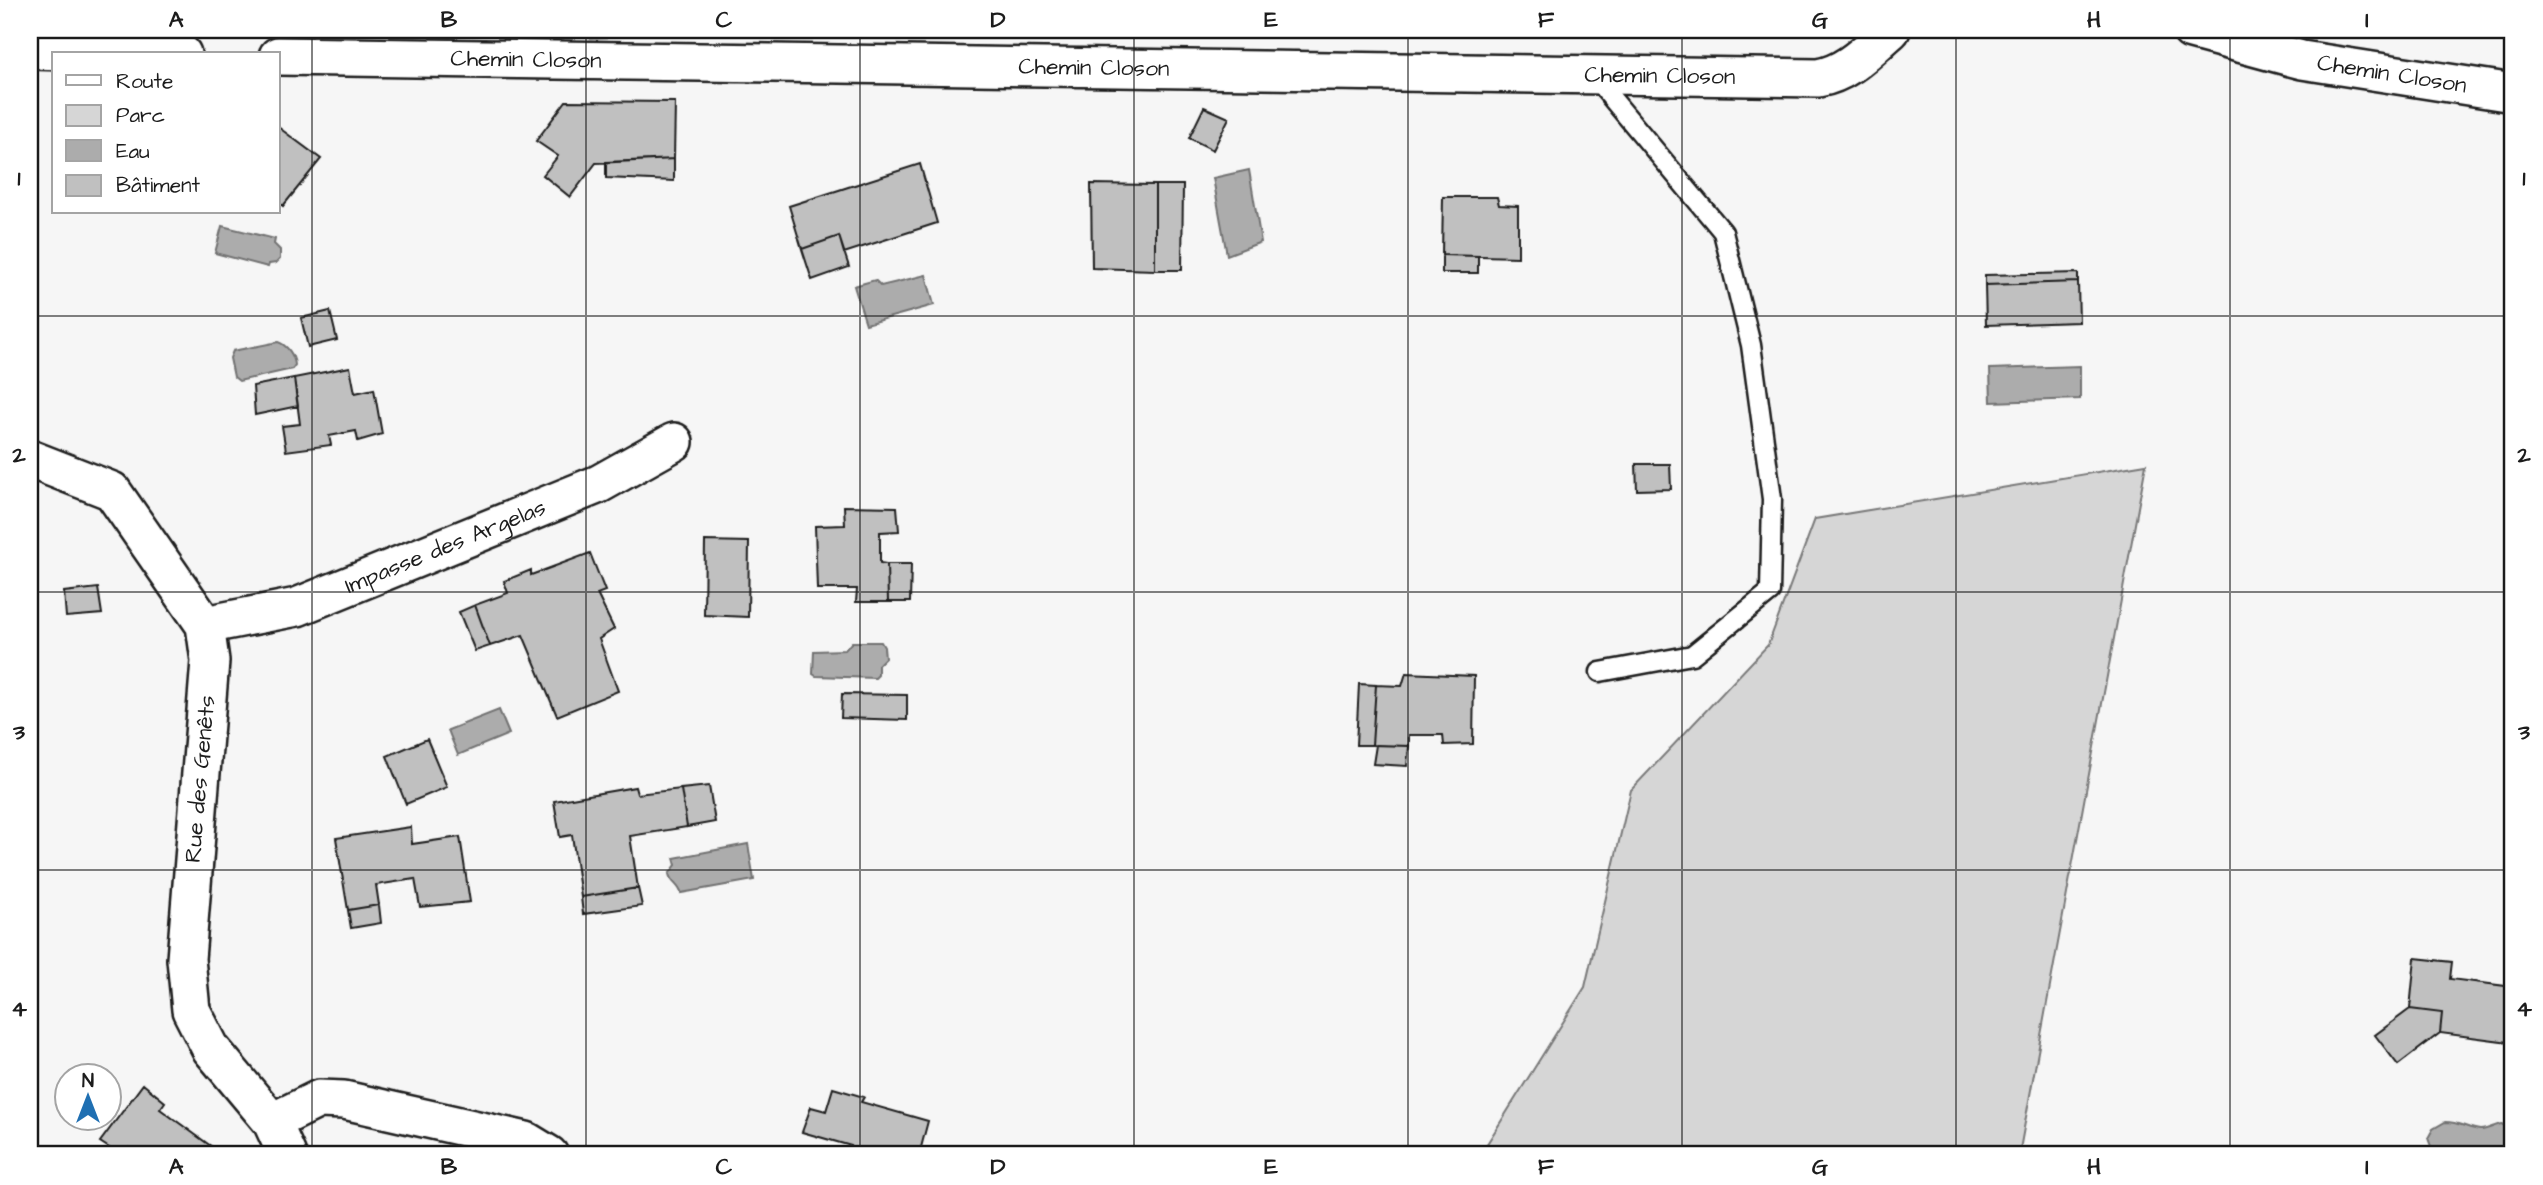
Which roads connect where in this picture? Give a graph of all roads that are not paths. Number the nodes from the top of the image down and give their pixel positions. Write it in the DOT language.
graph roads {
  1 [pos="1891,30"];
  2 [pos="2191,30"];
  3 [pos="30,50"];
  4 [pos="106,52"];
  5 [pos="280,56"];
  6 [pos="1591,74"];
  7 [pos="2513,93"];
  8 [pos="674,442"];
  9 [pos="30,459"];
  10 [pos="205,625"];
  11 [pos="1600,672"];
  12 [pos="272,1122"];
  13 [pos="287,1155"];
  14 [pos="549,1155"];
  1 -- 6 [label="street, Chemin Closon"];
  2 -- 7 [label="street, Chemin Closon"];
  3 -- 4 [label="street"];
  5 -- 6 [label="street, Chemin Closon"];
  6 -- 11 [label="lane"];
  8 -- 10 [label="street, Impasse des Argelas"];
  9 -- 10 [label="street, Rue des Genêts"];
  10 -- 12 [label="street, Rue des Genêts"];
  12 -- 13 [label="street, Rue des Genêts"];
  12 -- 14 [label="street"];
}
